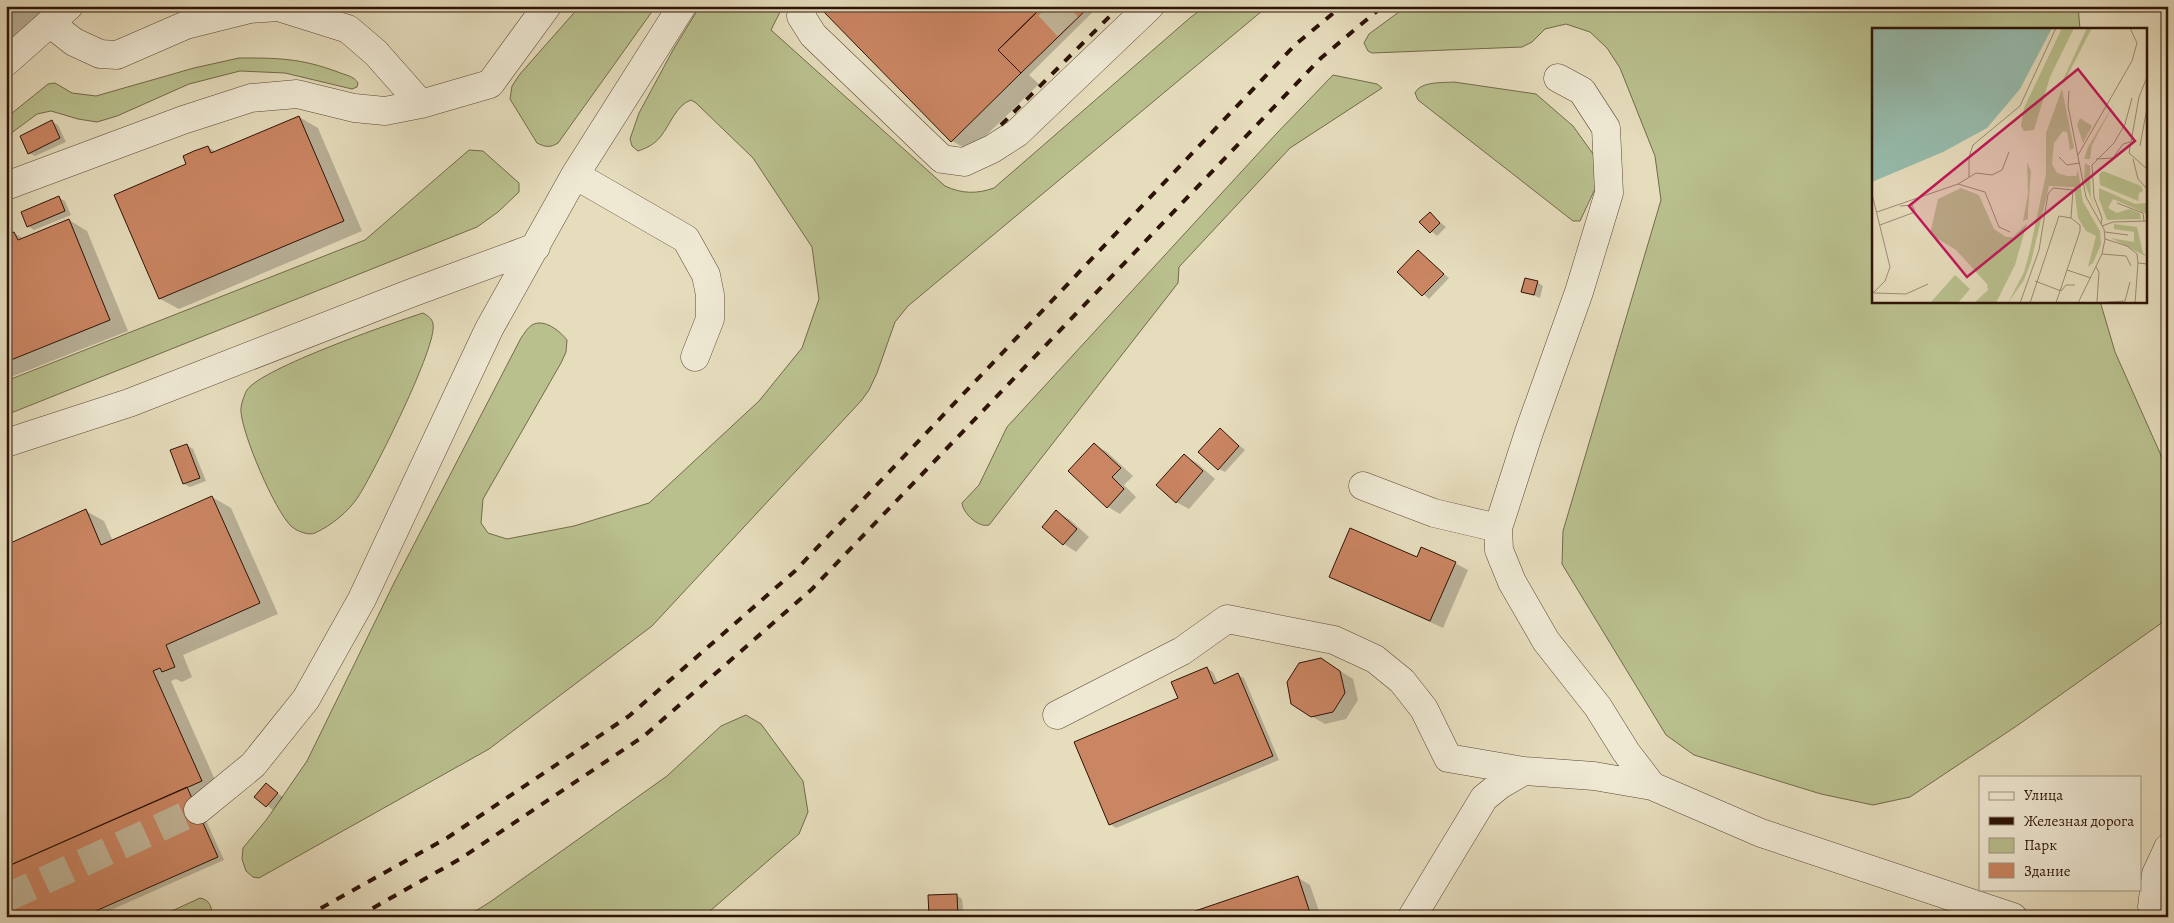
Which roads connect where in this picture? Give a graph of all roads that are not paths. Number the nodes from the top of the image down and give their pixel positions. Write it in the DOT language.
graph roads {
  1 [pos="547,6"];
  2 [pos="682,6"];
  3 [pos="804,6"];
  4 [pos="1150,6"];
  5 [pos="60,15"];
  6 [pos="6,62"];
  7 [pos="1558,78"];
  8 [pos="421,104"];
  9 [pos="575,175"];
  10 [pos="6,186"];
  11 [pos="536,247"];
  12 [pos="695,357"];
  13 [pos="6,443"];
  14 [pos="1363,486"];
  15 [pos="1498,528"];
  16 [pos="1057,715"];
  17 [pos="1524,771"];
  18 [pos="1652,786"];
  19 [pos="198,810"];
  20 [pos="2168,848"];
  21 [pos="1412,917"];
  22 [pos="2013,917"];
  23 [pos="2160,917"];
  1 -- 8 [label="street"];
  2 -- 9 [label="street"];
  3 -- 4 [label="street"];
  5 -- 6 [label="street"];
  5 -- 8 [label="street"];
  7 -- 15 [label="street"];
  8 -- 10 [label="street"];
  9 -- 11 [label="street"];
  9 -- 12 [label="street"];
  11 -- 13 [label="street"];
  11 -- 19 [label="street"];
  14 -- 15 [label="street"];
  15 -- 18 [label="street"];
  16 -- 17 [label="street"];
  17 -- 18 [label="street"];
  17 -- 21 [label="street"];
  18 -- 22 [label="street"];
  20 -- 23 [label="street"];
}
